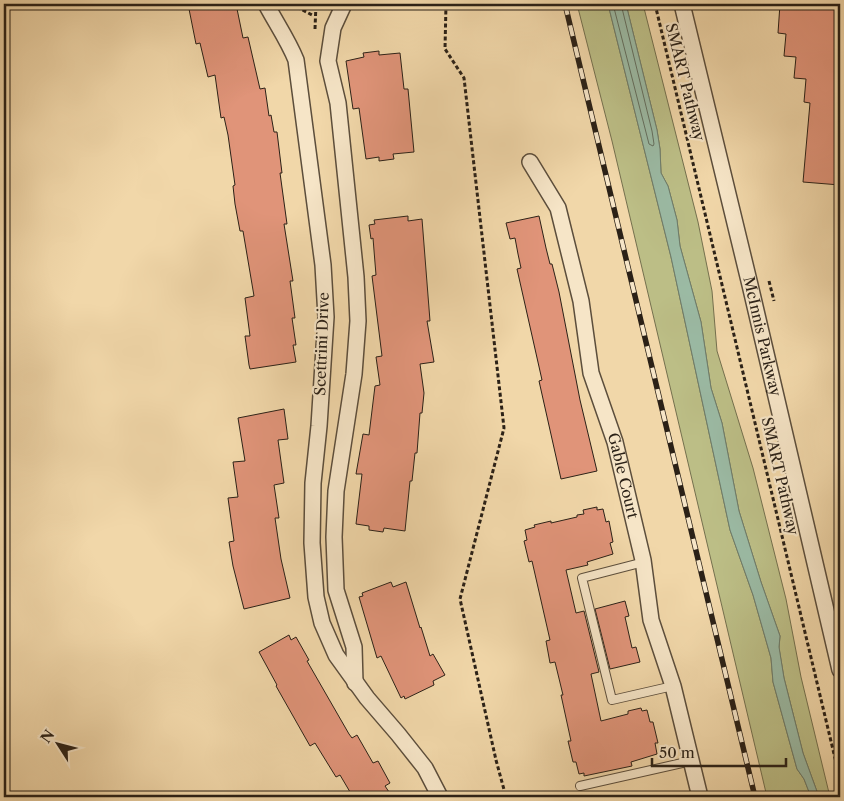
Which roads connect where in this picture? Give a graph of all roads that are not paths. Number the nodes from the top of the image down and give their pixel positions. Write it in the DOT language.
graph roads {
  1 [pos="266,4"];
  2 [pos="344,4"];
  3 [pos="682,4"];
  4 [pos="530,162"];
  5 [pos="644,562"];
  6 [pos="840,670"];
  7 [pos="355,683"];
  8 [pos="674,686"];
  9 [pos="691,761"];
  10 [pos="580,786"];
  11 [pos="440,797"];
  12 [pos="700,797"];
  1 -- 7 [label="street, Scettrini Drive"];
  2 -- 7 [label="street, Scettrini Drive"];
  3 -- 6 [label="street, McInnis Parkway"];
  4 -- 5 [label="street, Gable Court"];
  5 -- 8 [label="street, Gable Court"];
  5 -- 8 [label="lane"];
  7 -- 11 [label="street, Scettrini Drive"];
  8 -- 9 [label="street, Gable Court"];
  9 -- 10 [label="lane"];
  9 -- 12 [label="street, Gable Court"];
}
